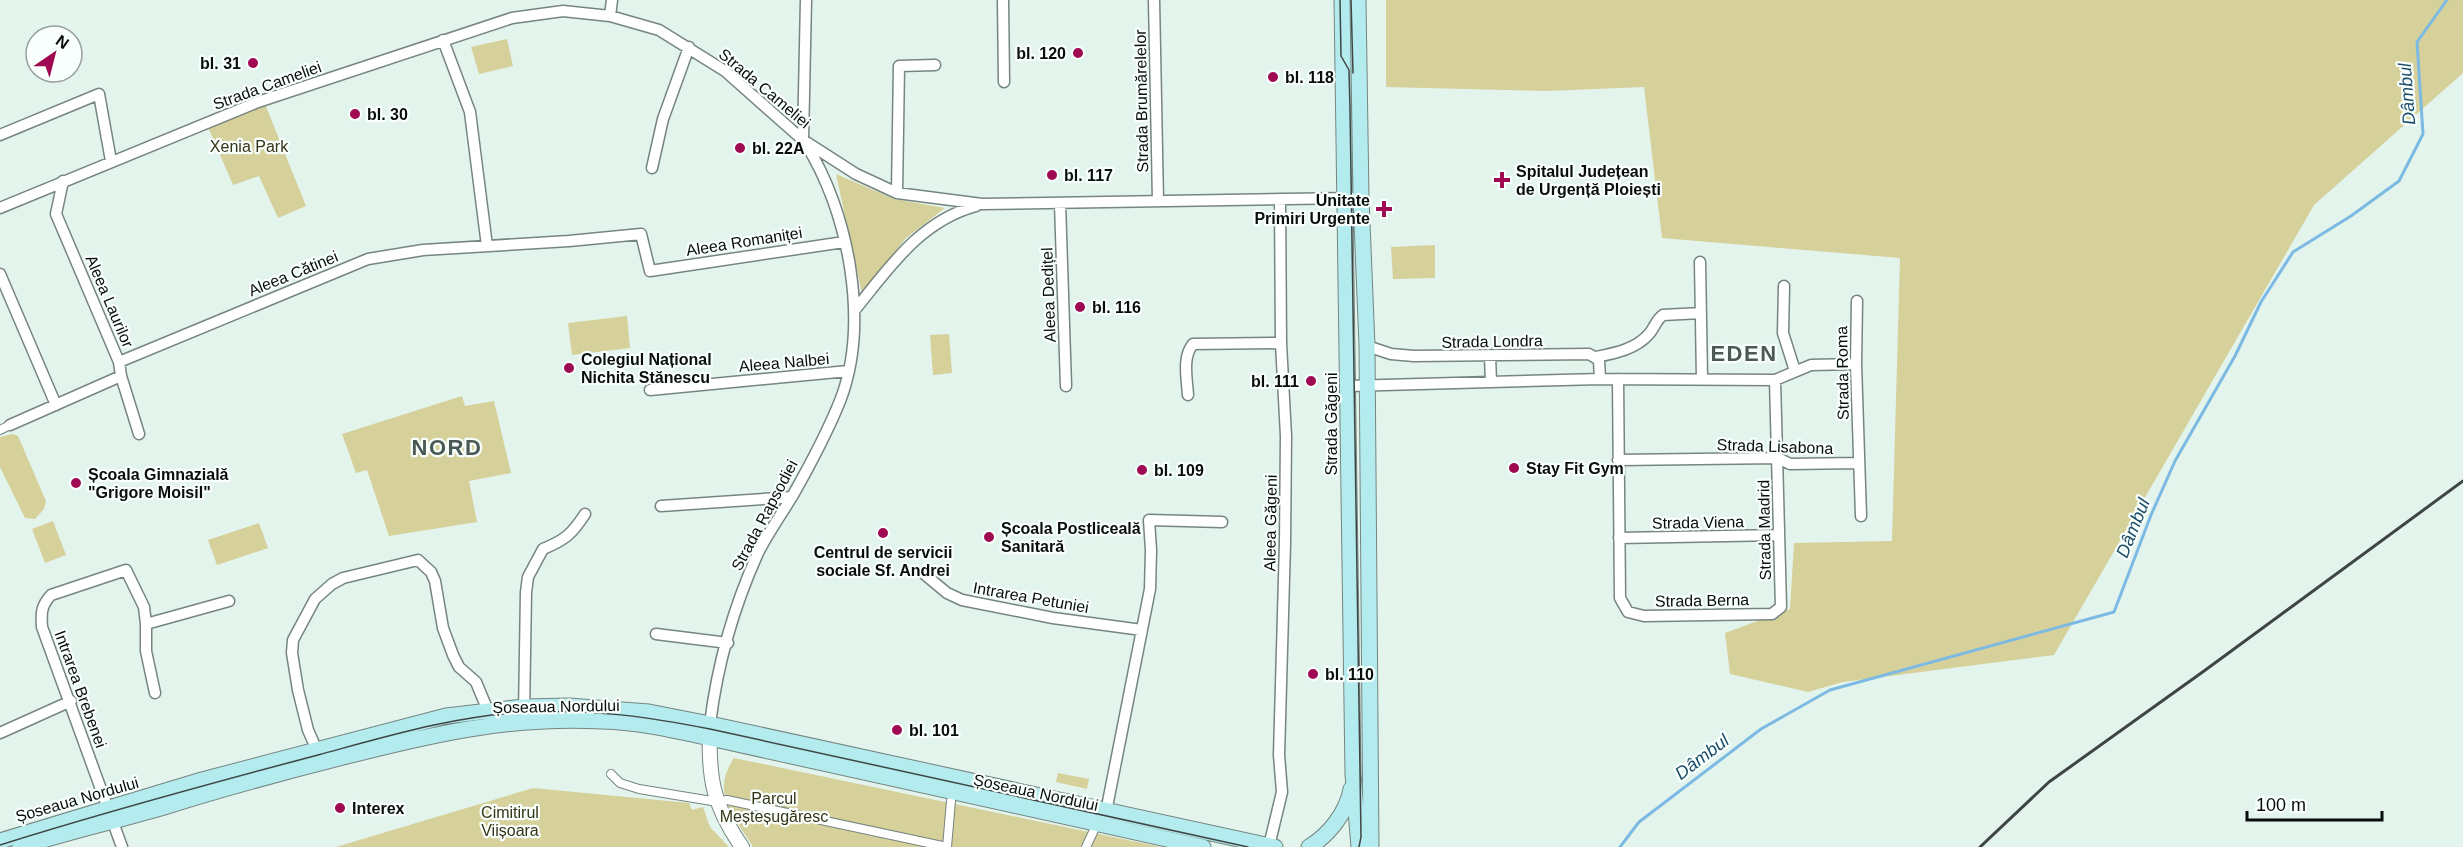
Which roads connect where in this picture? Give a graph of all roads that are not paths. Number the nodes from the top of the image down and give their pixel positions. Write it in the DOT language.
graph roads {
  1 [pos="612,0"];
  2 [pos="806,0"];
  3 [pos="1003,0"];
  4 [pos="1154,0"];
  5 [pos="1342,0"];
  6 [pos="1358,0"];
  7 [pos="610,16"];
  8 [pos="443,40"];
  9 [pos="688,47"];
  10 [pos="935,65"];
  11 [pos="1004,81"];
  12 [pos="0,135"];
  13 [pos="803,140"];
  14 [pos="111,161"];
  15 [pos="652,168"];
  16 [pos="63,181"];
  17 [pos="897,193"];
  18 [pos="1354,198"];
  19 [pos="1280,199"];
  20 [pos="1158,201"];
  21 [pos="1060,202"];
  22 [pos="982,204"];
  23 [pos="0,208"];
  24 [pos="844,242"];
  25 [pos="487,246"];
  26 [pos="1700,262"];
  27 [pos="650,270"];
  28 [pos="0,273"];
  29 [pos="1784,286"];
  30 [pos="1857,301"];
  31 [pos="854,311"];
  32 [pos="1701,314"];
  33 [pos="1281,343"];
  34 [pos="1367,346"];
  35 [pos="1490,356"];
  36 [pos="1596,357"];
  37 [pos="119,362"];
  38 [pos="1856,364"];
  39 [pos="848,371"];
  40 [pos="1795,371"];
  41 [pos="121,376"];
  42 [pos="1600,379"];
  43 [pos="1618,379"];
  44 [pos="1702,380"];
  45 [pos="1775,380"];
  46 [pos="1491,382"];
  47 [pos="1066,386"];
  48 [pos="1348,386"];
  49 [pos="1367,387"];
  50 [pos="650,390"];
  51 [pos="1188,395"];
  52 [pos="56,405"];
  53 [pos="5,428"];
  54 [pos="139,434"];
  55 [pos="1778,458"];
  56 [pos="1618,460"];
  57 [pos="1859,463"];
  58 [pos="792,497"];
  59 [pos="661,506"];
  60 [pos="585,514"];
  61 [pos="1861,516"];
  62 [pos="1222,522"];
  63 [pos="1779,536"];
  64 [pos="1619,538"];
  65 [pos="922,573"];
  66 [pos="229,601"];
  67 [pos="1781,607"];
  68 [pos="146,624"];
  69 [pos="1142,630"];
  70 [pos="656,634"];
  71 [pos="728,643"];
  72 [pos="155,693"];
  73 [pos="71,701"];
  74 [pos="488,711"];
  75 [pos="524,715"];
  76 [pos="710,731"];
  77 [pos="0,733"];
  78 [pos="319,756"];
  79 [pos="611,774"];
  80 [pos="1353,774"];
  81 [pos="951,801"];
  82 [pos="718,802"];
  83 [pos="1106,809"];
  84 [pos="111,815"];
  85 [pos="1099,827"];
  86 [pos="1357,831"];
  87 [pos="0,841"];
  88 [pos="910,843"];
  89 [pos="1272,846"];
  90 [pos="20,847"];
  91 [pos="122,847"];
  92 [pos="742,847"];
  93 [pos="947,847"];
  94 [pos="1086,847"];
  95 [pos="1203,847"];
  96 [pos="1309,847"];
  97 [pos="1348,847"];
  98 [pos="1359,847"];
  99 [pos="1371,847"];
  1 -- 7 [label="street"];
  2 -- 13 [label="street"];
  3 -- 11 [label="street"];
  4 -- 20 [label="street, Strada Brumărelelor"];
  5 -- 18 [label="main road, Strada Găgeni"];
  6 -- 18 [label="main road, Strada Găgeni"];
  7 -- 8 [label="street, Strada Cameliei"];
  7 -- 9 [label="street, Strada Cameliei"];
  8 -- 14 [label="street, Strada Cameliei"];
  8 -- 25 [label="street"];
  9 -- 13 [label="street, Strada Cameliei"];
  9 -- 15 [label="street"];
  10 -- 17 [label="street"];
  12 -- 14 [label="street"];
  13 -- 17 [label="street, Strada Cameliei"];
  13 -- 24 [label="street, Strada Rapsodiei"];
  14 -- 16 [label="street, Strada Cameliei"];
  16 -- 23 [label="street, Strada Cameliei"];
  16 -- 37 [label="street, Aleea Laurilor"];
  17 -- 22 [label="street, Strada Cameliei"];
  18 -- 19 [label="street, Strada Cameliei"];
  18 -- 34 [label="main road, Strada Găgeni"];
  18 -- 48 [label="main road, Strada Găgeni"];
  19 -- 20 [label="street, Strada Cameliei"];
  19 -- 33 [label="street, Aleea Găgeni"];
  20 -- 21 [label="street, Strada Cameliei"];
  21 -- 22 [label="street, Strada Cameliei"];
  21 -- 47 [label="street, Aleea Dedițel"];
  22 -- 31 [label="street"];
  24 -- 27 [label="street, Aleea Romaniței"];
  24 -- 31 [label="street, Strada Rapsodiei"];
  25 -- 27 [label="street, Aleea Cătinei"];
  25 -- 37 [label="street, Aleea Cătinei"];
  26 -- 32 [label="street"];
  28 -- 52 [label="street"];
  29 -- 40 [label="street"];
  30 -- 38 [label="street, Strada Roma"];
  31 -- 39 [label="street, Strada Rapsodiei"];
  32 -- 36 [label="street, Strada Londra"];
  32 -- 44 [label="street"];
  33 -- 51 [label="street"];
  33 -- 89 [label="street, Aleea Găgeni"];
  34 -- 35 [label="street, Strada Londra"];
  34 -- 49 [label="main road, Strada Găgeni"];
  35 -- 36 [label="street, Strada Londra"];
  35 -- 46 [label="street"];
  36 -- 42 [label="street"];
  37 -- 41 [label="street, Aleea Laurilor"];
  38 -- 40 [label="street"];
  38 -- 57 [label="street, Strada Roma"];
  39 -- 50 [label="street, Aleea Nalbei"];
  39 -- 58 [label="street, Strada Rapsodiei"];
  40 -- 45 [label="street"];
  41 -- 52 [label="street"];
  41 -- 54 [label="street, Aleea Laurilor"];
  42 -- 43 [label="street"];
  42 -- 46 [label="street"];
  43 -- 44 [label="street"];
  43 -- 56 [label="street"];
  44 -- 45 [label="street"];
  45 -- 55 [label="street, Strada Madrid"];
  46 -- 49 [label="street"];
  48 -- 49 [label="street"];
  48 -- 80 [label="main road, Strada Găgeni"];
  49 -- 99 [label="main road, Strada Găgeni"];
  52 -- 53 [label="street"];
  55 -- 56 [label="street, Strada Lisabona"];
  55 -- 57 [label="street, Strada Lisabona"];
  55 -- 63 [label="street, Strada Madrid"];
  56 -- 64 [label="street"];
  57 -- 61 [label="street, Strada Roma"];
  58 -- 59 [label="street"];
  58 -- 71 [label="street, Strada Rapsodiei"];
  60 -- 75 [label="street"];
  62 -- 69 [label="street"];
  63 -- 64 [label="street, Strada Viena"];
  63 -- 67 [label="street, Strada Madrid"];
  64 -- 67 [label="street, Strada Berna"];
  65 -- 69 [label="street, Intrarea Petuniei"];
  66 -- 68 [label="street"];
  68 -- 72 [label="street"];
  68 -- 73 [label="street, Intrarea Brebenei"];
  69 -- 83 [label="street"];
  70 -- 71 [label="street"];
  71 -- 76 [label="street, Strada Rapsodiei"];
  73 -- 77 [label="street"];
  73 -- 84 [label="street, Intrarea Brebenei"];
  74 -- 75 [label="main road, Șoseaua Nordului"];
  74 -- 78 [label="main road, Șoseaua Nordului"];
  74 -- 78 [label="street"];
  75 -- 76 [label="main road, Șoseaua Nordului"];
  75 -- 78 [label="main road, Șoseaua Nordului"];
  76 -- 82 [label="street"];
  76 -- 83 [label="main road, Șoseaua Nordului"];
  76 -- 85 [label="main road, Șoseaua Nordului"];
  78 -- 84 [label="main road, Șoseaua Nordului"];
  79 -- 82 [label="street"];
  80 -- 86 [label="main road, Strada Găgeni"];
  80 -- 96 [label="main road"];
  81 -- 93 [label="street"];
  82 -- 88 [label="street"];
  82 -- 92 [label="street"];
  83 -- 85 [label="street"];
  83 -- 89 [label="main road, Șoseaua Nordului"];
  84 -- 87 [label="main road, Șoseaua Nordului"];
  84 -- 90 [label="main road, Șoseaua Nordului"];
  84 -- 91 [label="street, Intrarea Brebenei"];
  85 -- 94 [label="street"];
  85 -- 95 [label="main road, Șoseaua Nordului"];
  86 -- 97 [label="main road"];
  86 -- 98 [label="main road, Strada Găgeni"];
  88 -- 93 [label="street"];
}
